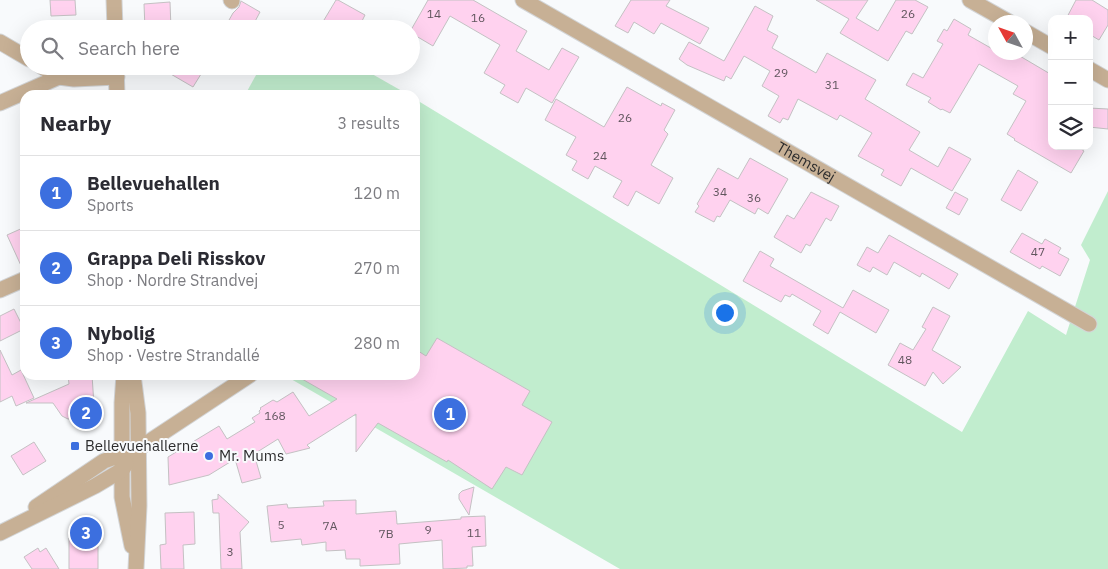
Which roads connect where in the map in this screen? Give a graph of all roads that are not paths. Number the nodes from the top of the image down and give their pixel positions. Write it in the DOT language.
graph roads {
  1 [pos="114,0"];
  2 [pos="523,0"];
  3 [pos="970,0"];
  4 [pos="996,15"];
  5 [pos="115,20"];
  6 [pos="1033,36"];
  7 [pos="0,42"];
  8 [pos="1048,46"];
  9 [pos="20,54"];
  10 [pos="1093,71"];
  11 [pos="56,75"];
  12 [pos="99,75"];
  13 [pos="117,75"];
  14 [pos="59,77"];
  15 [pos="1108,80"];
  16 [pos="30,90"];
  17 [pos="118,90"];
  18 [pos="20,94"];
  19 [pos="0,103"];
  20 [pos="20,281"];
  21 [pos="0,290"];
  22 [pos="1089,324"];
  23 [pos="124,380"];
  24 [pos="134,380"];
  25 [pos="242,380"];
  26 [pos="138,449"];
  27 [pos="121,462"];
  28 [pos="0,533"];
  29 [pos="136,564"];
  1 -- 5 [label="street"];
  2 -- 22 [label="street, Themsvej"];
  3 -- 4 [label="street"];
  6 -- 8 [label="street"];
  7 -- 9 [label="street"];
  10 -- 15 [label="street"];
  11 -- 14 [label="street"];
  12 -- 14 [label="street"];
  13 -- 17 [label="street"];
  14 -- 16 [label="street"];
  18 -- 19 [label="street"];
  20 -- 21 [label="street"];
  23 -- 27 [label="street"];
  24 -- 26 [label="street"];
  25 -- 26 [label="street"];
  26 -- 27 [label="street"];
  26 -- 29 [label="street"];
  27 -- 28 [label="street"];
  27 -- 29 [label="street"];
}
